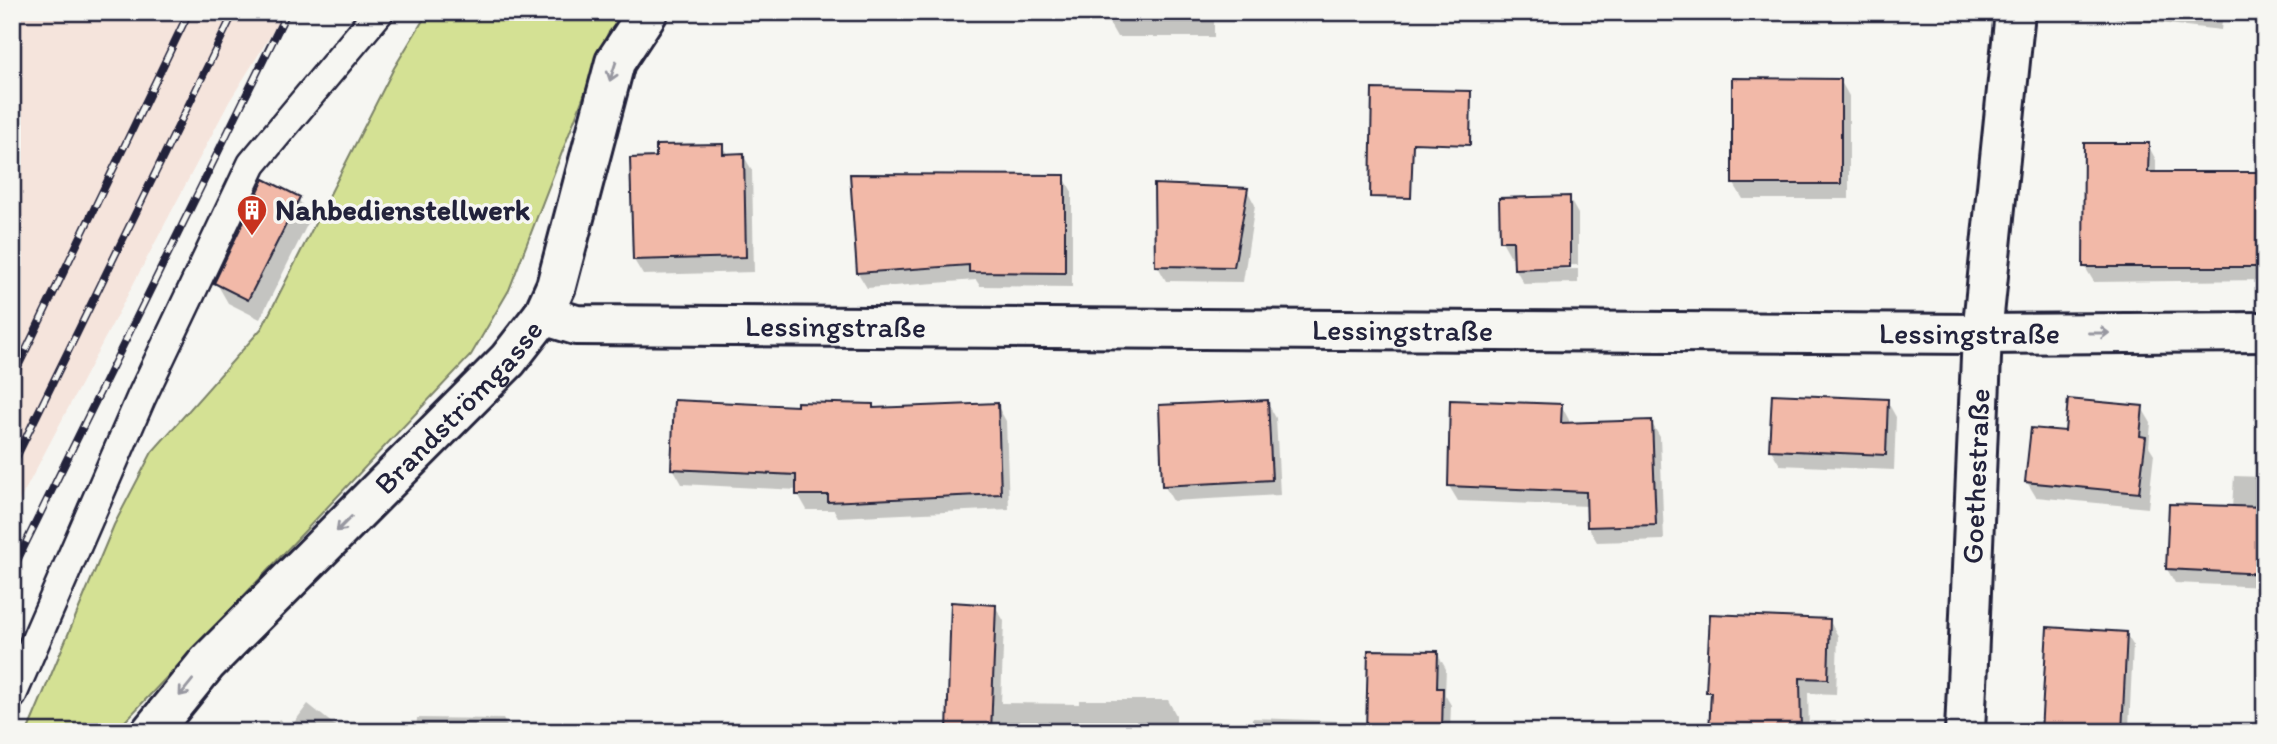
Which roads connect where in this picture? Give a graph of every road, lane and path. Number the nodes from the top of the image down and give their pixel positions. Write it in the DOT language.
graph roads {
  1 [pos="379,12"];
  2 [pos="648,12"];
  3 [pos="2015,12"];
  4 [pos="543,315"];
  5 [pos="2265,332"];
  6 [pos="1982,334"];
  7 [pos="12,695"];
  8 [pos="151,732"];
  9 [pos="1965,732"];
  1 -- 7 [label="lane"];
  2 -- 4 [label="street, Brandströmgasse, one-way"];
  3 -- 6 [label="street, Goethestraße"];
  4 -- 6 [label="street, Lessingstraße"];
  4 -- 8 [label="street, Brandströmgasse, one-way"];
  6 -- 5 [label="street, Lessingstraße, one-way"];
  6 -- 9 [label="street, Goethestraße"];
}
